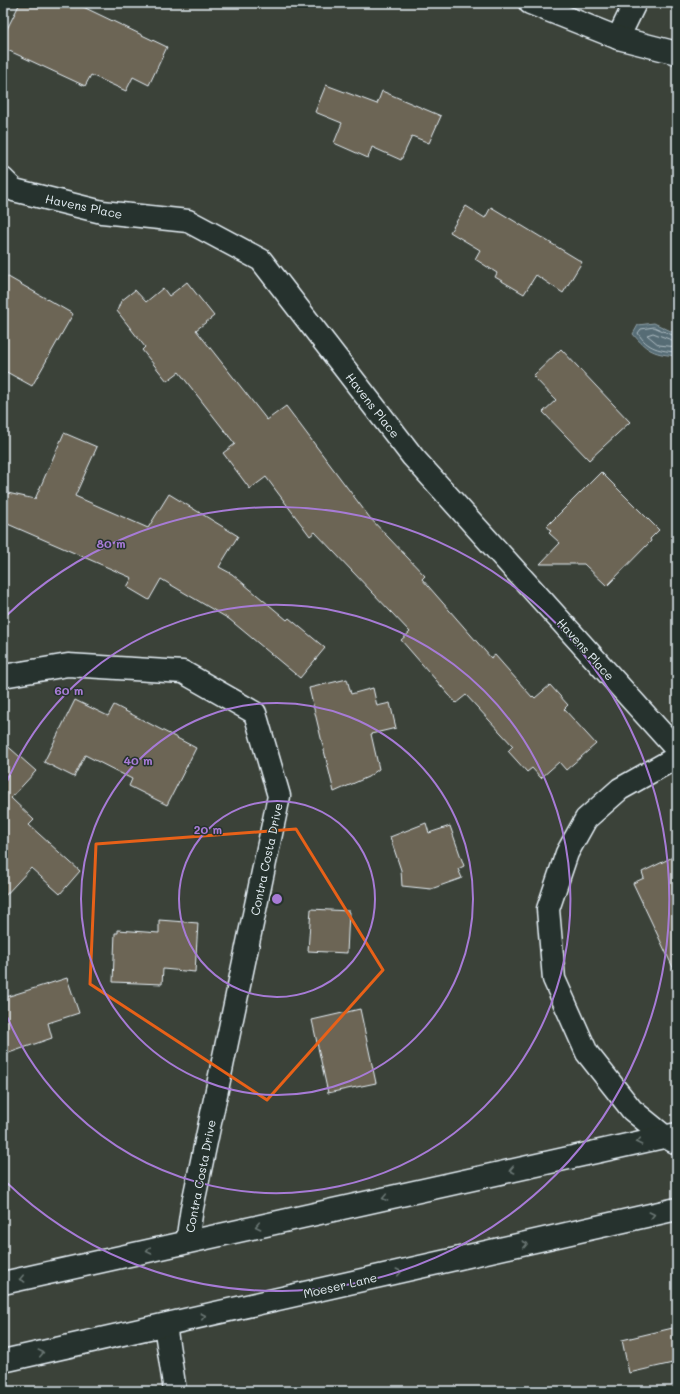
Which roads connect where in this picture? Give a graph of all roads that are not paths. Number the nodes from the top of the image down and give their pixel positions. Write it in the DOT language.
graph roads {
  1 [pos="530,3"];
  2 [pos="635,3"];
  3 [pos="618,38"];
  4 [pos="677,53"];
  5 [pos="3,179"];
  6 [pos="3,676"];
  7 [pos="677,750"];
  8 [pos="677,757"];
  9 [pos="673,1138"];
  10 [pos="677,1210"];
  11 [pos="187,1242"];
  12 [pos="3,1283"];
  13 [pos="165,1325"];
  14 [pos="3,1361"];
  15 [pos="175,1391"];
  1 -- 3 [label="street"];
  2 -- 3 [label="street"];
  3 -- 4 [label="street"];
  5 -- 7 [label="street, Havens Place"];
  6 -- 11 [label="street, Contra Costa Drive"];
  8 -- 9 [label="street"];
  9 -- 11 [label="street, one-way"];
  13 -- 10 [label="street, Moeser Lane, one-way"];
  11 -- 12 [label="street, one-way"];
  14 -- 13 [label="street, Moeser Lane, one-way"];
  13 -- 15 [label="street"];
}
